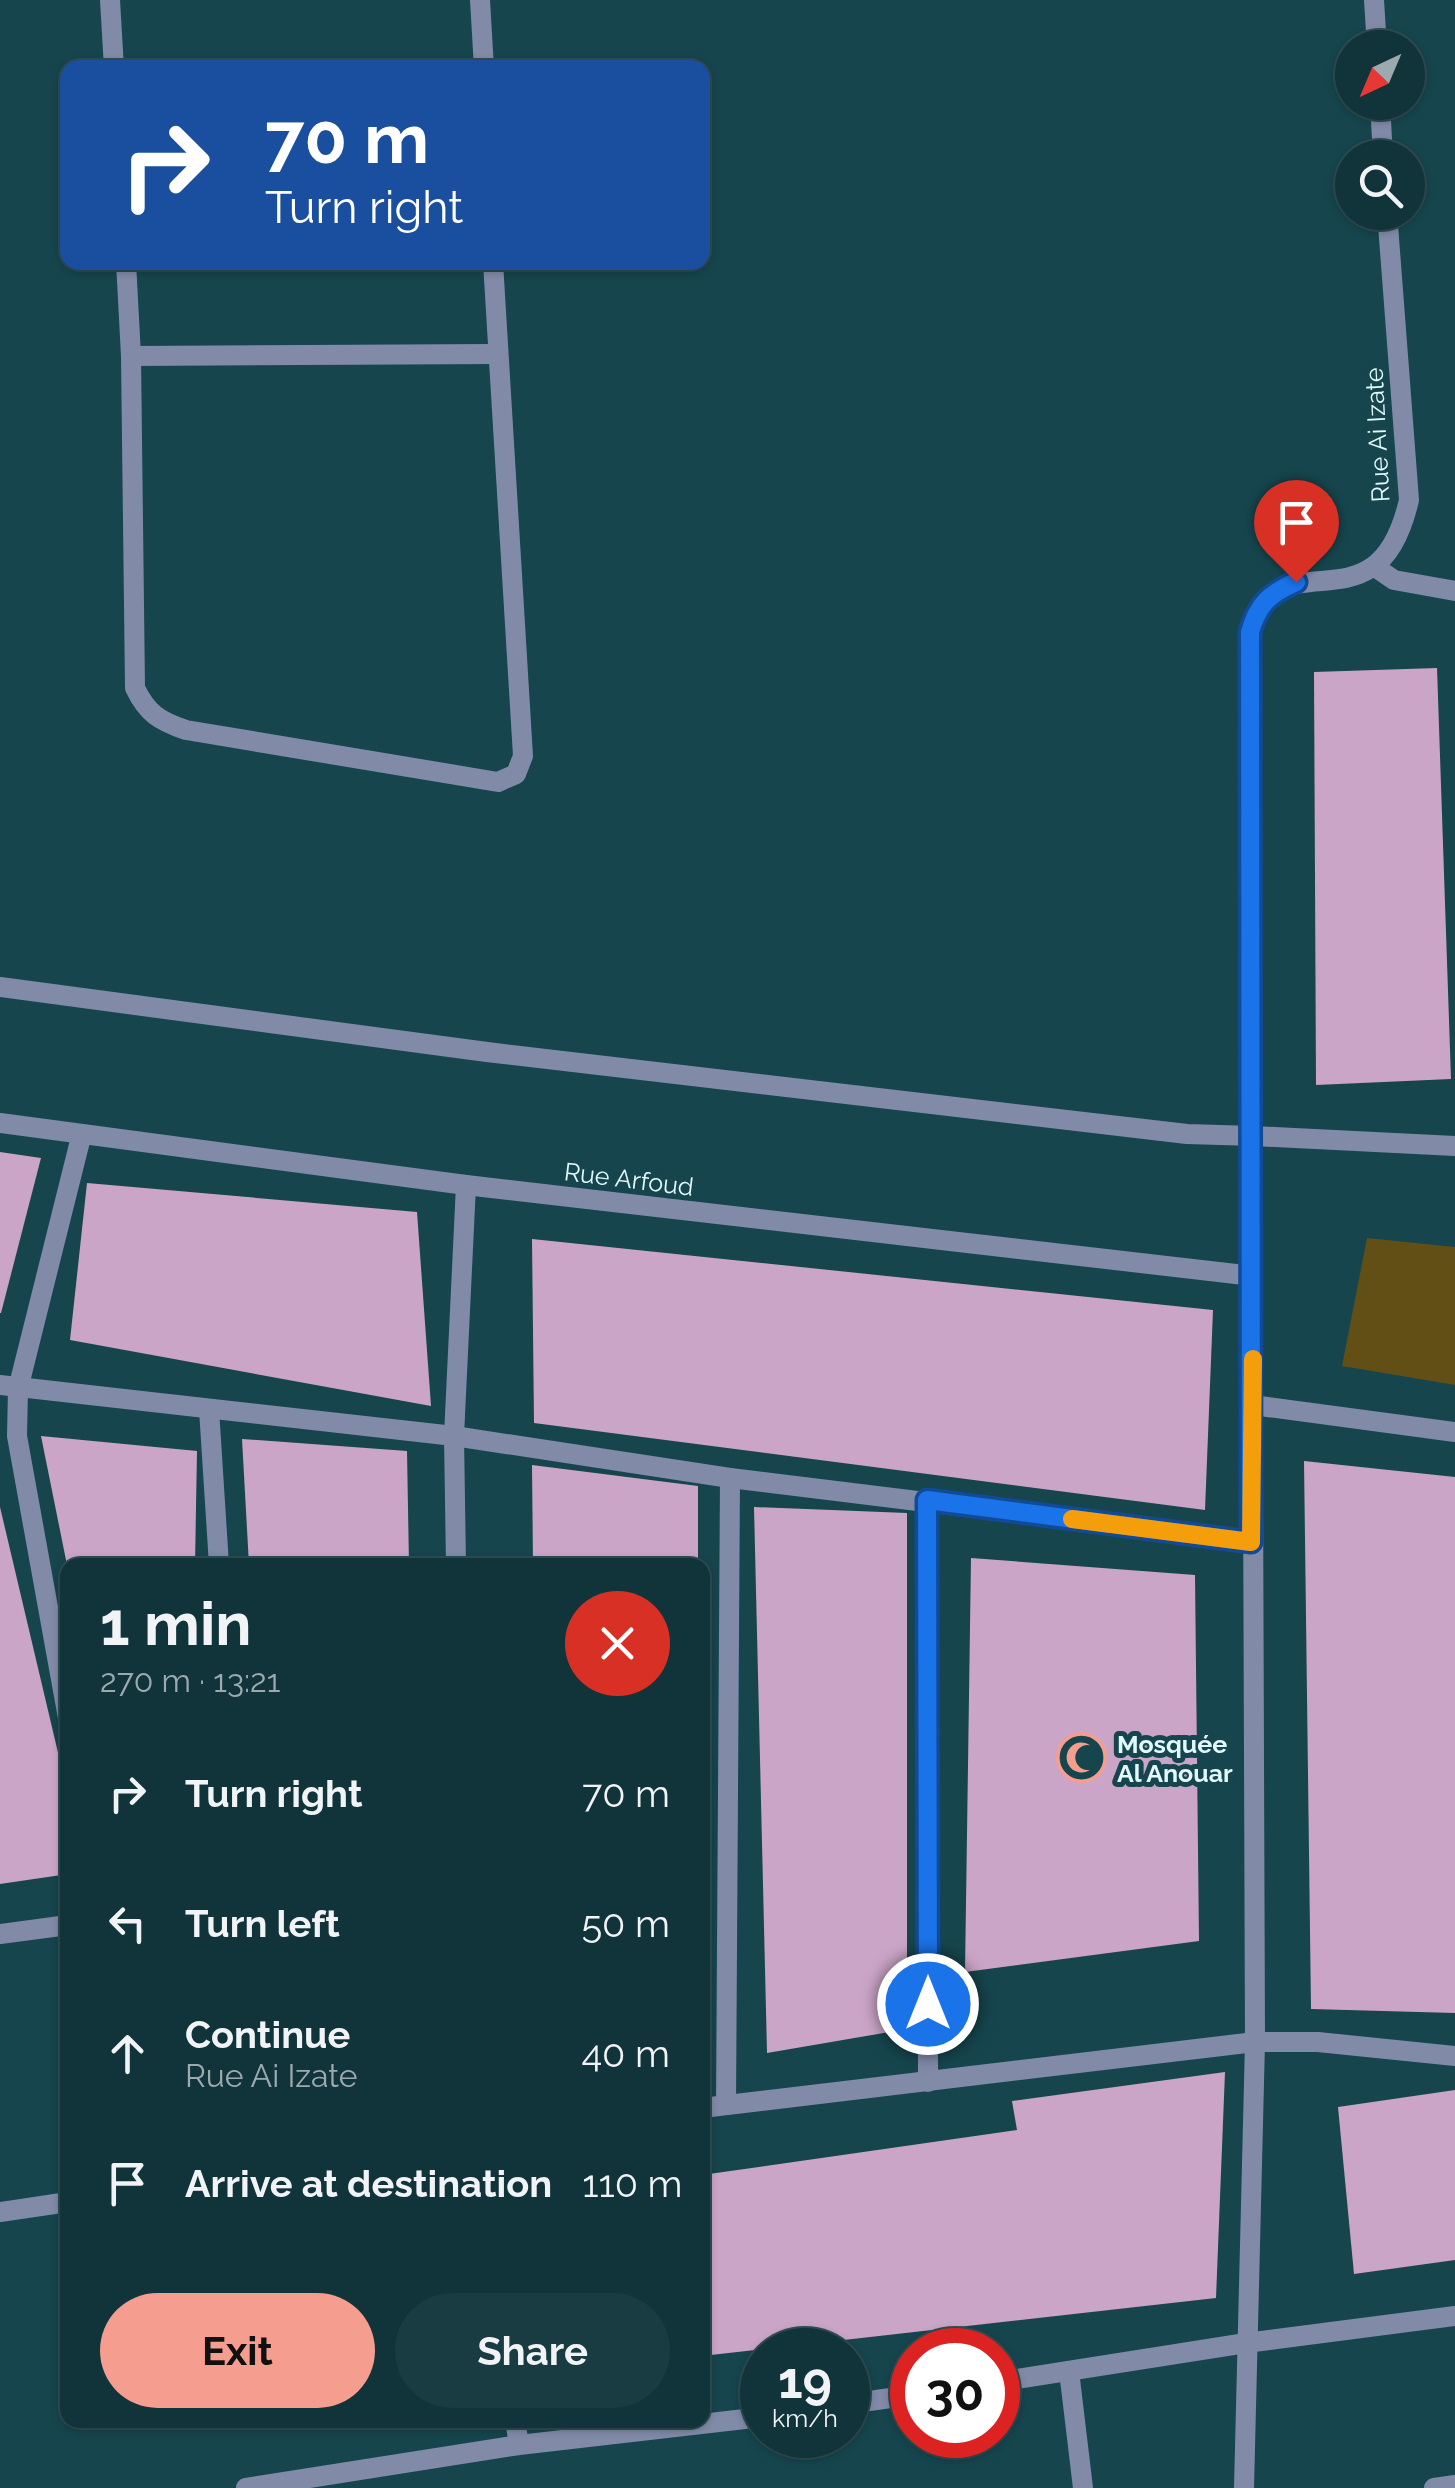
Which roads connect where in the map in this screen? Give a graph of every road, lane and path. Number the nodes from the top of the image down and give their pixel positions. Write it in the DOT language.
graph roads {
  1 [pos="110,0"];
  2 [pos="480,0"];
  3 [pos="1374,0"];
  4 [pos="1376,30"];
  5 [pos="114,60"];
  6 [pos="484,60"];
  7 [pos="1388,230"];
  8 [pos="126,270"];
  9 [pos="493,270"];
  10 [pos="497,354"];
  11 [pos="131,356"];
  12 [pos="1375,567"];
  13 [pos="1455,591"];
  14 [pos="0,987"];
  15 [pos="0,1123"];
  16 [pos="1254,1136"];
  17 [pos="81,1137"];
  18 [pos="1455,1146"];
  19 [pos="466,1185"];
  20 [pos="1254,1276"];
  21 [pos="9,1387"];
  22 [pos="1253,1404"];
  23 [pos="209,1410"];
  24 [pos="1455,1432"];
  25 [pos="454,1436"];
  26 [pos="730,1478"];
  27 [pos="927,1500"];
  28 [pos="1251,1542"];
  29 [pos="219,1558"];
  30 [pos="456,1558"];
  31 [pos="60,1673"];
  32 [pos="60,1926"];
  33 [pos="0,1934"];
  34 [pos="1255,2042"];
  35 [pos="1455,2056"];
  36 [pos="928,2082"];
  37 [pos="726,2105"];
  38 [pos="710,2107"];
  39 [pos="60,2203"];
  40 [pos="0,2212"];
  41 [pos="1455,2316"];
  42 [pos="1246,2344"];
  43 [pos="1069,2371"];
  44 [pos="1020,2379"];
  45 [pos="740,2420"];
  46 [pos="710,2423"];
  47 [pos="516,2428"];
  48 [pos="669,2428"];
  49 [pos="518,2446"];
  50 [pos="1455,2486"];
  51 [pos="246,2488"];
  52 [pos="1083,2488"];
  53 [pos="1244,2488"];
  54 [pos="1434,2488"];
  1 -- 5 [label="street"];
  2 -- 6 [label="street"];
  3 -- 4 [label="street"];
  7 -- 12 [label="street, Rue Ai Izate"];
  8 -- 11 [label="street"];
  9 -- 10 [label="street"];
  10 -- 11 [label="street"];
  10 -- 11 [label="street"];
  12 -- 13 [label="street"];
  12 -- 16 [label="street"];
  14 -- 16 [label="street"];
  15 -- 17 [label="street, Rue Arfoud"];
  16 -- 18 [label="street"];
  16 -- 20 [label="street"];
  17 -- 19 [label="street, Rue Arfoud"];
  17 -- 21 [label="street"];
  19 -- 20 [label="street, Rue Arfoud"];
  19 -- 25 [label="street"];
  20 -- 22 [label="street"];
  21 -- 23 [label="street"];
  21 -- 31 [label="street"];
  22 -- 24 [label="street"];
  22 -- 28 [label="street"];
  23 -- 25 [label="street"];
  23 -- 29 [label="street"];
  25 -- 26 [label="street"];
  25 -- 30 [label="street"];
  26 -- 27 [label="street"];
  26 -- 37 [label="street"];
  27 -- 28 [label="street"];
  27 -- 36 [label="street"];
  28 -- 34 [label="street"];
  32 -- 33 [label="street"];
  34 -- 35 [label="street"];
  34 -- 36 [label="street"];
  34 -- 42 [label="street"];
  36 -- 37 [label="street"];
  37 -- 38 [label="street"];
  39 -- 40 [label="street"];
  41 -- 42 [label="street"];
  42 -- 43 [label="street"];
  42 -- 53 [label="street"];
  43 -- 44 [label="street"];
  43 -- 52 [label="street"];
  45 -- 46 [label="street"];
  47 -- 49 [label="street"];
  48 -- 49 [label="street"];
  49 -- 51 [label="street"];
  50 -- 54 [label="street"];
}
